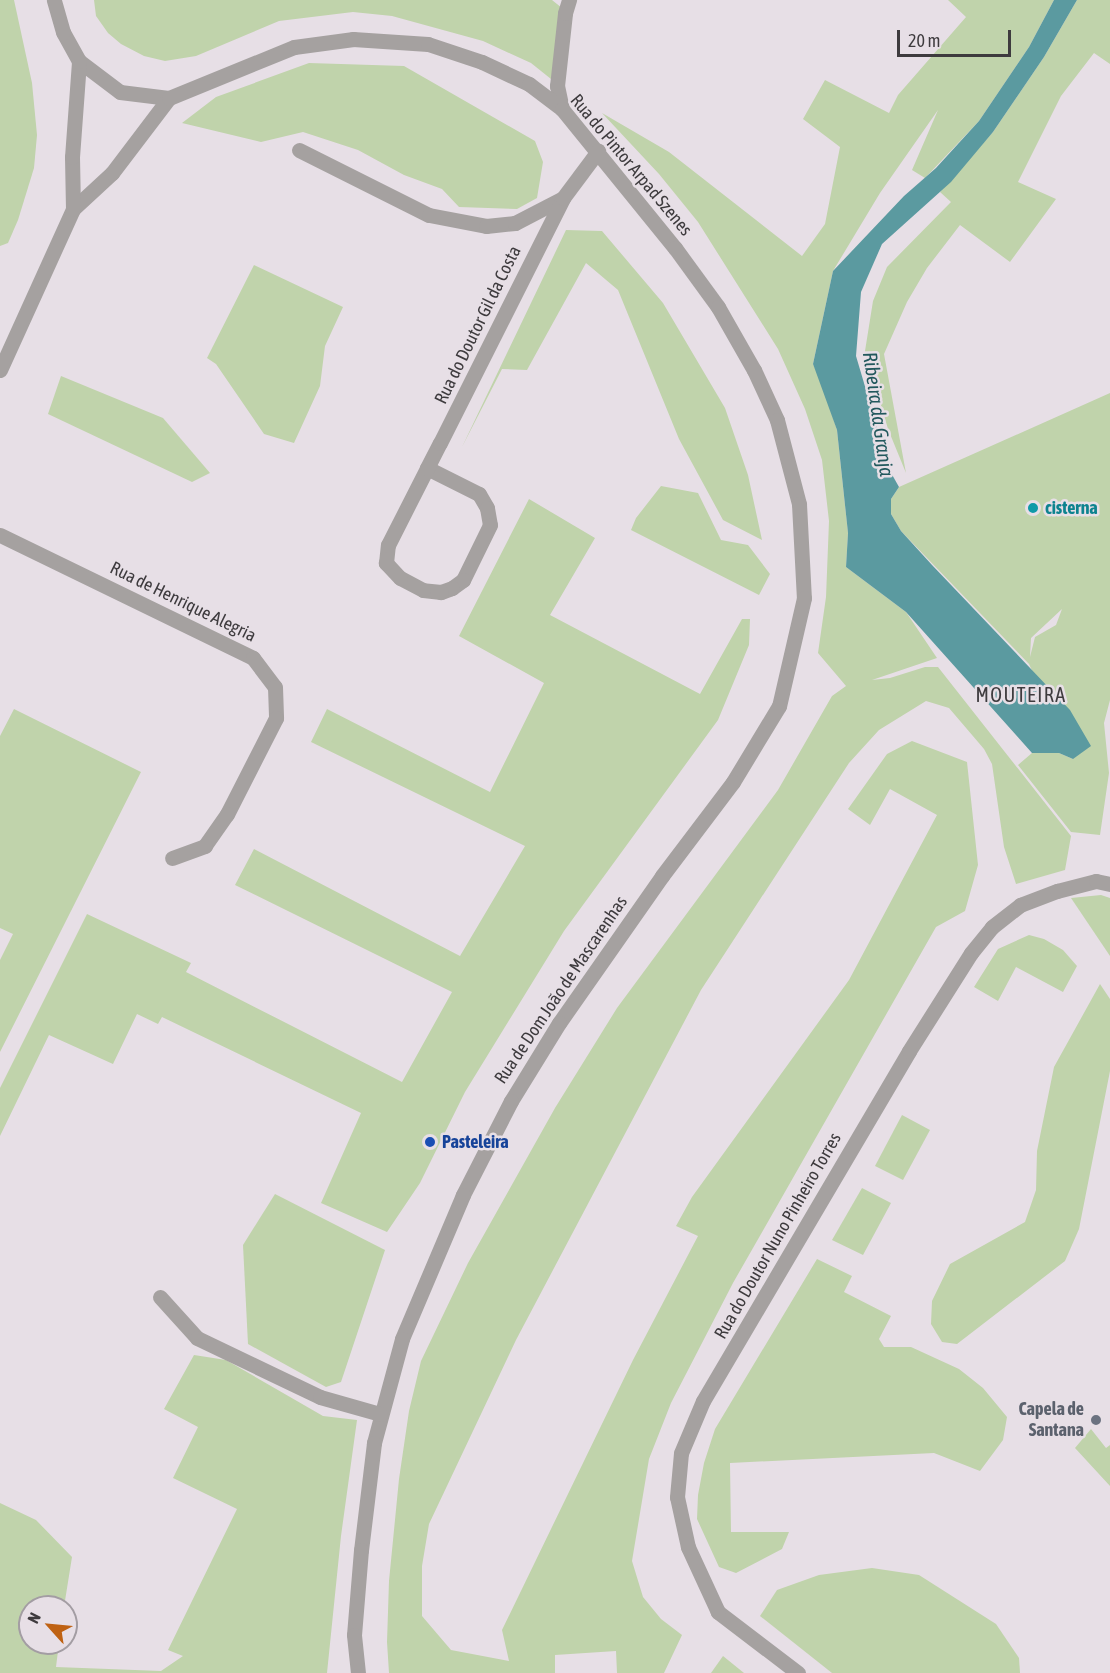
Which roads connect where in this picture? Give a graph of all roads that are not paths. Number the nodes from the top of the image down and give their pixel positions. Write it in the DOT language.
graph roads {
  1 [pos="54,0"];
  2 [pos="570,0"];
  3 [pos="79,61"];
  4 [pos="169,98"];
  5 [pos="562,109"];
  6 [pos="299,150"];
  7 [pos="598,151"];
  8 [pos="562,198"];
  9 [pos="73,209"];
  10 [pos="0,370"];
  11 [pos="427,468"];
  12 [pos="0,535"];
  13 [pos="804,598"];
  14 [pos="172,858"];
  15 [pos="1110,884"];
  16 [pos="160,1297"];
  17 [pos="380,1414"];
  18 [pos="358,1673"];
  19 [pos="798,1673"];
  1 -- 3 [label="street"];
  2 -- 5 [label="street"];
  3 -- 4 [label="street"];
  3 -- 9 [label="street"];
  4 -- 5 [label="street, Rua do Pintor Arpad Szenes"];
  4 -- 9 [label="street"];
  5 -- 7 [label="street, Rua do Pintor Arpad Szenes"];
  6 -- 8 [label="street"];
  7 -- 8 [label="street"];
  7 -- 13 [label="street, Rua do Pintor Arpad Szenes"];
  8 -- 11 [label="street, Rua do Doutor Gil da Costa"];
  9 -- 10 [label="street"];
  11 -- 11 [label="street, Rua do Doutor Gil da Costa"];
  12 -- 14 [label="street, Rua de Henrique Alegria"];
  13 -- 17 [label="street, Rua de Dom João de Mascarenhas"];
  15 -- 19 [label="street, Rua do Doutor Nuno Pinheiro Torres"];
  16 -- 17 [label="street"];
  17 -- 18 [label="street, Rua de Dom João de Mascarenhas"];
}
